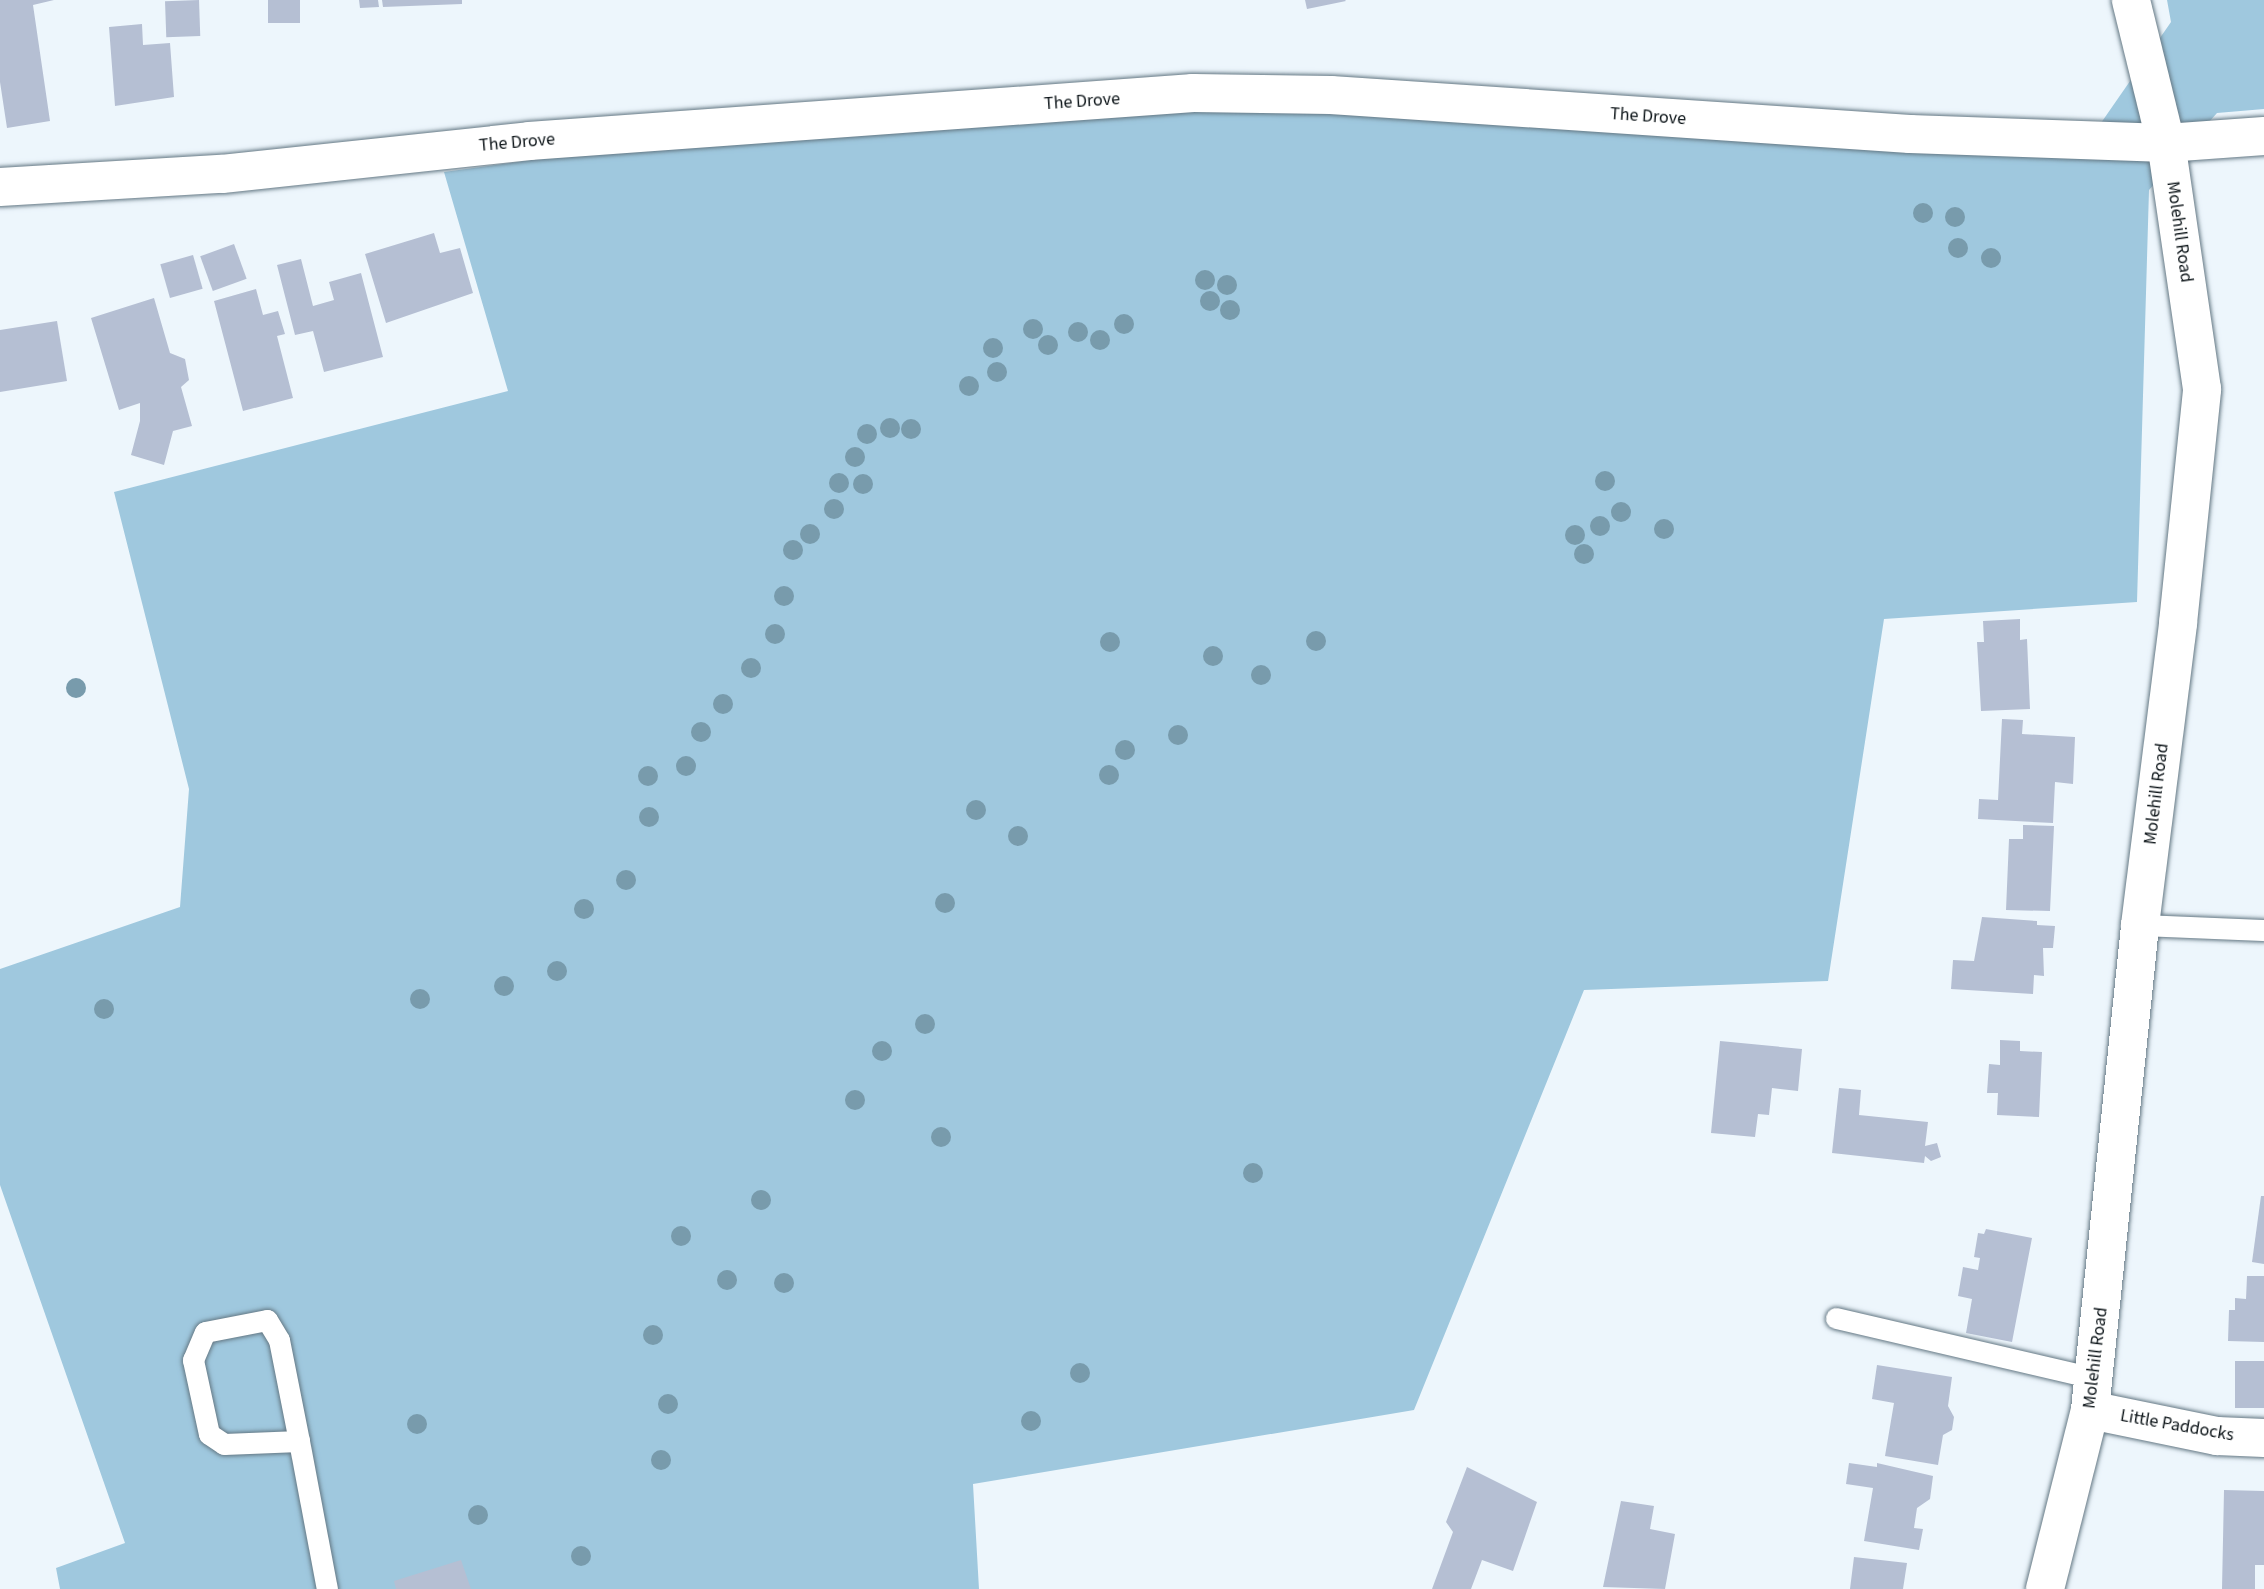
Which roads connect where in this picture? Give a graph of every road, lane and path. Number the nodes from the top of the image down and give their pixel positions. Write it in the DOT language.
graph roads {
  1 [pos="2131,0"];
  2 [pos="2264,136"];
  3 [pos="2166,143"];
  4 [pos="0,187"];
  5 [pos="2140,925"];
  6 [pos="2264,930"];
  7 [pos="1836,1318"];
  8 [pos="2092,1394"];
  9 [pos="2264,1438"];
  10 [pos="299,1441"];
  11 [pos="327,1589"];
  12 [pos="2045,1589"];
  1 -- 3 [label="street, Molehill Road"];
  2 -- 3 [label="street, The Drove"];
  3 -- 4 [label="street, The Drove"];
  3 -- 5 [label="street, Molehill Road"];
  5 -- 6 [label="lane"];
  5 -- 8 [label="street, Molehill Road"];
  7 -- 8 [label="lane"];
  8 -- 9 [label="street, Little Paddocks"];
  8 -- 12 [label="street, Molehill Road"];
  10 -- 10 [label="lane"];
  10 -- 11 [label="lane"];
}
